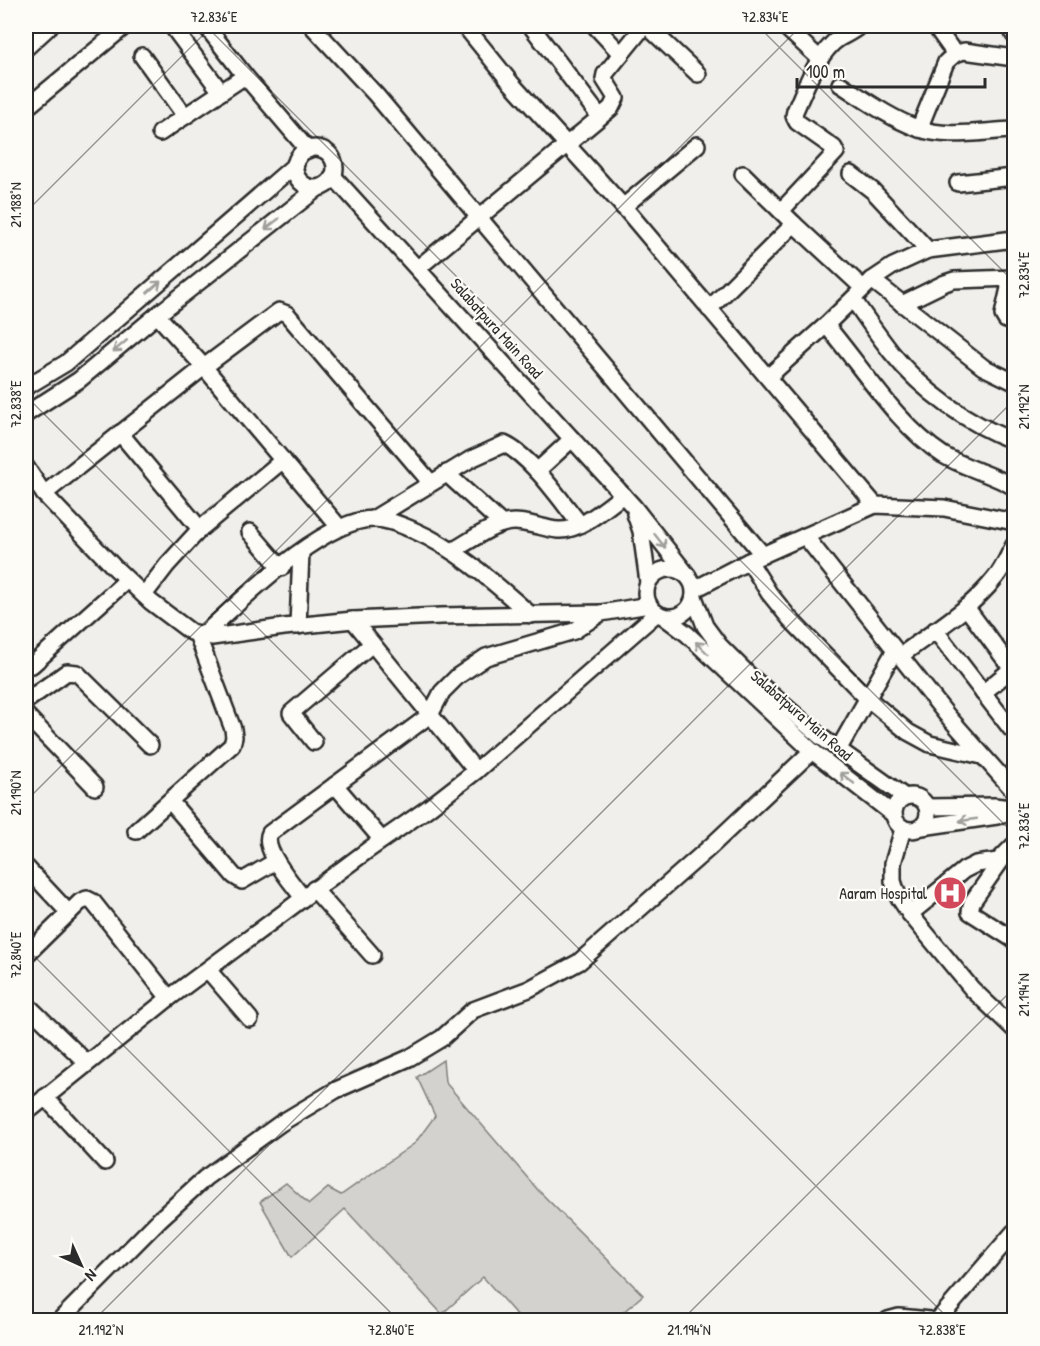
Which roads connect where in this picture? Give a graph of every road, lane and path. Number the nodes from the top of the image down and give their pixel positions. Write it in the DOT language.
graph roads {
  1 [pos="50,26"];
  2 [pos="125,26"];
  3 [pos="172,26"];
  4 [pos="206,26"];
  5 [pos="312,26"];
  6 [pos="465,26"];
  7 [pos="531,26"];
  8 [pos="595,26"];
  9 [pos="645,26"];
  10 [pos="784,26"];
  11 [pos="829,26"];
  12 [pos="859,26"];
  13 [pos="936,26"];
  14 [pos="1010,26"];
  15 [pos="1014,35"];
  16 [pos="841,37"];
  17 [pos="26,48"];
  18 [pos="621,54"];
  19 [pos="955,54"];
  20 [pos="142,56"];
  21 [pos="1014,58"];
  22 [pos="820,59"];
  23 [pos="698,74"];
  24 [pos="245,76"];
  25 [pos="840,84"];
  26 [pos="221,92"];
  27 [pos="26,108"];
  28 [pos="185,116"];
  29 [pos="600,117"];
  30 [pos="919,129"];
  31 [pos="1014,130"];
  32 [pos="160,133"];
  33 [pos="567,145"];
  34 [pos="697,145"];
  35 [pos="308,150"];
  36 [pos="296,164"];
  37 [pos="743,174"];
  38 [pos="851,174"];
  39 [pos="333,176"];
  40 [pos="1014,177"];
  41 [pos="958,183"];
  42 [pos="318,188"];
  43 [pos="623,207"];
  44 [pos="781,211"];
  45 [pos="479,217"];
  46 [pos="794,224"];
  47 [pos="1014,239"];
  48 [pos="928,250"];
  49 [pos="418,268"];
  50 [pos="1013,278"];
  51 [pos="862,289"];
  52 [pos="902,304"];
  53 [pos="710,309"];
  54 [pos="157,315"];
  55 [pos="1014,323"];
  56 [pos="826,325"];
  57 [pos="204,367"];
  58 [pos="768,377"];
  59 [pos="1014,382"];
  60 [pos="26,387"];
  61 [pos="26,414"];
  62 [pos="120,434"];
  63 [pos="572,439"];
  64 [pos="1014,441"];
  65 [pos="283,460"];
  66 [pos="26,467"];
  67 [pos="537,471"];
  68 [pos="446,474"];
  69 [pos="431,483"];
  70 [pos="1014,487"];
  71 [pos="44,494"];
  72 [pos="628,501"];
  73 [pos="875,505"];
  74 [pos="373,519"];
  75 [pos="1014,522"];
  76 [pos="502,524"];
  77 [pos="580,524"];
  78 [pos="339,527"];
  79 [pos="200,528"];
  80 [pos="250,532"];
  81 [pos="805,536"];
  82 [pos="1014,545"];
  83 [pos="453,550"];
  84 [pos="301,552"];
  85 [pos="756,558"];
  86 [pos="281,568"];
  87 [pos="127,579"];
  88 [pos="648,582"];
  89 [pos="692,588"];
  90 [pos="144,595"];
  91 [pos="966,607"];
  92 [pos="657,611"];
  93 [pos="601,612"];
  94 [pos="531,615"];
  95 [pos="352,620"];
  96 [pos="298,626"];
  97 [pos="935,630"];
  98 [pos="200,635"];
  99 [pos="372,644"];
  100 [pos="898,653"];
  101 [pos="29,661"];
  102 [pos="1013,668"];
  103 [pos="51,684"];
  104 [pos="983,693"];
  105 [pos="867,698"];
  106 [pos="26,701"];
  107 [pos="26,715"];
  108 [pos="430,715"];
  109 [pos="1011,729"];
  110 [pos="315,742"];
  111 [pos="150,745"];
  112 [pos="838,750"];
  113 [pos="812,752"];
  114 [pos="982,756"];
  115 [pos="476,771"];
  116 [pos="335,785"];
  117 [pos="95,787"];
  118 [pos="1014,791"];
  119 [pos="904,796"];
  120 [pos="170,801"];
  121 [pos="927,807"];
  122 [pos="1014,809"];
  123 [pos="893,814"];
  124 [pos="922,827"];
  125 [pos="903,829"];
  126 [pos="136,831"];
  127 [pos="382,840"];
  128 [pos="1010,850"];
  129 [pos="276,861"];
  130 [pos="26,867"];
  131 [pos="309,894"];
  132 [pos="69,913"];
  133 [pos="910,914"];
  134 [pos="1014,940"];
  135 [pos="26,955"];
  136 [pos="372,955"];
  137 [pos="208,970"];
  138 [pos="169,998"];
  139 [pos="26,1004"];
  140 [pos="250,1019"];
  141 [pos="1014,1029"];
  142 [pos="87,1063"];
  143 [pos="45,1097"];
  144 [pos="26,1113"];
  145 [pos="105,1162"];
  146 [pos="1014,1233"];
  147 [pos="60,1320"];
  148 [pos="888,1320"];
  149 [pos="930,1320"];
  150 [pos="938,1320"];
  1 -- 17 [label="street"];
  2 -- 27 [label="street"];
  3 -- 26 [label="street"];
  4 -- 24 [label="street"];
  5 -- 45 [label="street"];
  6 -- 33 [label="street"];
  7 -- 29 [label="street"];
  8 -- 18 [label="street"];
  9 -- 18 [label="street"];
  9 -- 23 [label="street"];
  10 -- 22 [label="street"];
  11 -- 16 [label="street"];
  12 -- 16 [label="street"];
  13 -- 19 [label="street"];
  14 -- 15 [label="street"];
  16 -- 22 [label="street"];
  18 -- 29 [label="street"];
  19 -- 21 [label="street"];
  19 -- 30 [label="street"];
  20 -- 28 [label="street"];
  22 -- 44 [label="street"];
  24 -- 26 [label="street"];
  24 -- 35 [label="street"];
  25 -- 30 [label="street"];
  26 -- 28 [label="street"];
  28 -- 32 [label="street"];
  29 -- 33 [label="street"];
  30 -- 31 [label="street"];
  33 -- 43 [label="street"];
  33 -- 45 [label="street"];
  34 -- 43 [label="street"];
  35 -- 36 [label="street"];
  35 -- 39 [label="street"];
  36 -- 42 [label="street"];
  60 -- 36 [label="street, one-way"];
  37 -- 44 [label="street"];
  38 -- 48 [label="street"];
  39 -- 42 [label="street"];
  39 -- 49 [label="street, Salabatpura Main Road"];
  40 -- 41 [label="street"];
  42 -- 54 [label="street, one-way"];
  43 -- 53 [label="street"];
  44 -- 46 [label="street"];
  45 -- 49 [label="street"];
  45 -- 85 [label="street"];
  46 -- 51 [label="street"];
  46 -- 53 [label="street"];
  47 -- 48 [label="street"];
  48 -- 51 [label="street"];
  49 -- 63 [label="street, Salabatpura Main Road"];
  50 -- 52 [label="street"];
  50 -- 55 [label="street"];
  51 -- 52 [label="street"];
  51 -- 56 [label="street"];
  51 -- 64 [label="street"];
  52 -- 59 [label="street"];
  53 -- 58 [label="street"];
  54 -- 57 [label="street"];
  54 -- 61 [label="street, one-way"];
  56 -- 58 [label="street"];
  56 -- 70 [label="street"];
  57 -- 62 [label="street"];
  57 -- 65 [label="street"];
  57 -- 69 [label="street"];
  58 -- 73 [label="street"];
  62 -- 71 [label="street"];
  62 -- 79 [label="street"];
  63 -- 67 [label="street"];
  63 -- 72 [label="street, Salabatpura Main Road"];
  65 -- 78 [label="street"];
  65 -- 79 [label="street"];
  66 -- 71 [label="street"];
  67 -- 68 [label="street"];
  67 -- 77 [label="street"];
  68 -- 69 [label="street"];
  68 -- 76 [label="street"];
  69 -- 74 [label="street"];
  71 -- 87 [label="street"];
  72 -- 77 [label="street"];
  72 -- 88 [label="street"];
  72 -- 89 [label="street, Salabatpura Main Road, one-way"];
  73 -- 75 [label="street"];
  73 -- 81 [label="street"];
  74 -- 78 [label="street"];
  74 -- 83 [label="street"];
  76 -- 77 [label="street"];
  76 -- 83 [label="street"];
  78 -- 84 [label="street"];
  79 -- 90 [label="street"];
  80 -- 86 [label="street"];
  81 -- 85 [label="street"];
  81 -- 100 [label="street"];
  82 -- 91 [label="street"];
  83 -- 94 [label="street"];
  84 -- 86 [label="street"];
  84 -- 96 [label="street"];
  85 -- 89 [label="street"];
  85 -- 105 [label="street"];
  86 -- 98 [label="street"];
  87 -- 90 [label="street"];
  87 -- 101 [label="street"];
  88 -- 89 [label="street"];
  88 -- 92 [label="street"];
  89 -- 92 [label="street"];
  89 -- 112 [label="street, Salabatpura Main Road"];
  90 -- 98 [label="street"];
  91 -- 97 [label="street"];
  91 -- 102 [label="street"];
  92 -- 93 [label="street"];
  113 -- 92 [label="street, Salabatpura Main Road, one-way"];
  92 -- 115 [label="street"];
  93 -- 94 [label="street"];
  93 -- 108 [label="street"];
  94 -- 95 [label="street"];
  95 -- 96 [label="street"];
  95 -- 99 [label="street"];
  96 -- 98 [label="street"];
  97 -- 100 [label="street"];
  97 -- 104 [label="street"];
  98 -- 120 [label="street"];
  99 -- 108 [label="street"];
  99 -- 110 [label="street"];
  100 -- 105 [label="street"];
  100 -- 114 [label="street"];
  101 -- 103 [label="street"];
  102 -- 104 [label="street"];
  103 -- 106 [label="street"];
  103 -- 111 [label="street"];
  104 -- 109 [label="street"];
  105 -- 112 [label="street"];
  105 -- 114 [label="street"];
  107 -- 117 [label="street"];
  108 -- 115 [label="street"];
  108 -- 116 [label="street"];
  112 -- 119 [label="street, Salabatpura Main Road"];
  123 -- 113 [label="street, Salabatpura Main Road, one-way"];
  113 -- 147 [label="street"];
  114 -- 118 [label="street"];
  115 -- 127 [label="street"];
  116 -- 127 [label="street"];
  116 -- 129 [label="street"];
  119 -- 121 [label="street"];
  119 -- 123 [label="street"];
  120 -- 126 [label="street"];
  120 -- 129 [label="street"];
  121 -- 122 [label="street"];
  121 -- 124 [label="street"];
  122 -- 124 [label="street, one-way"];
  123 -- 125 [label="street"];
  124 -- 125 [label="street"];
  125 -- 133 [label="street"];
  127 -- 131 [label="street"];
  128 -- 133 [label="street"];
  128 -- 134 [label="street"];
  129 -- 131 [label="street"];
  130 -- 132 [label="street"];
  131 -- 136 [label="street"];
  131 -- 137 [label="street"];
  132 -- 135 [label="street"];
  132 -- 138 [label="street"];
  133 -- 141 [label="street"];
  137 -- 138 [label="street"];
  137 -- 140 [label="street"];
  138 -- 142 [label="street"];
  139 -- 142 [label="street"];
  142 -- 143 [label="street"];
  143 -- 144 [label="street"];
  143 -- 145 [label="street"];
  146 -- 150 [label="street"];
  148 -- 149 [label="street"];
}
